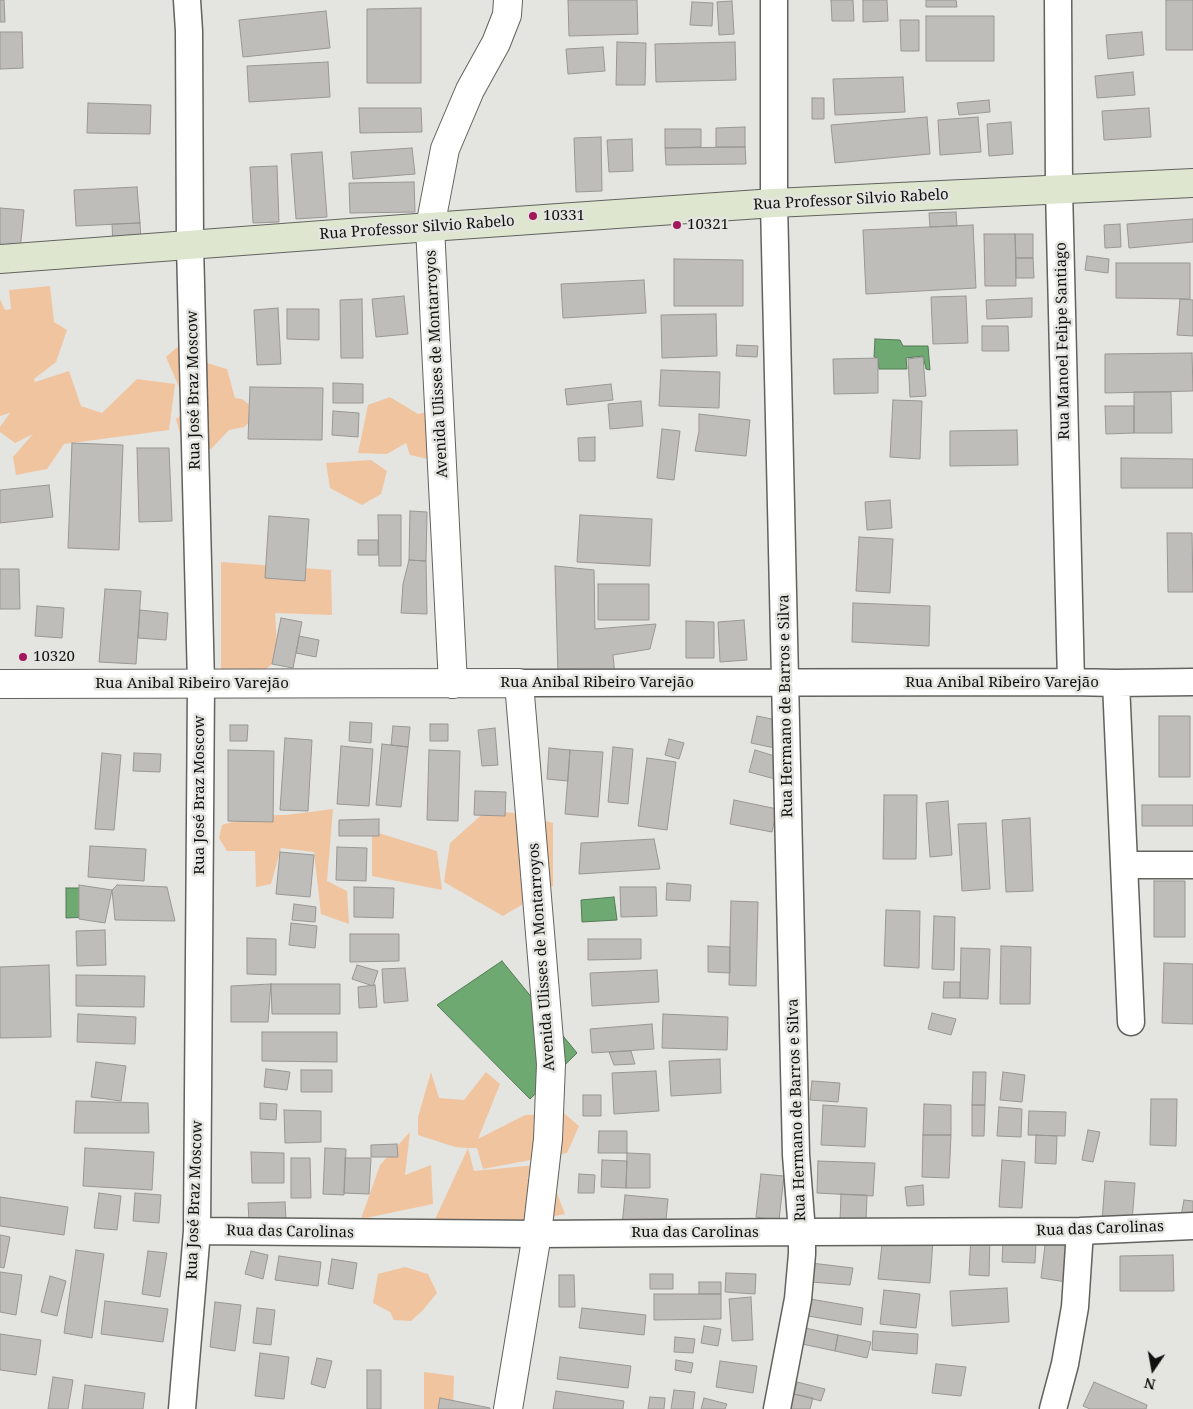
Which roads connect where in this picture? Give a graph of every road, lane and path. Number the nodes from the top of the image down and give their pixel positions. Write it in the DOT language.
graph roads {
  1 [pos="187,0"];
  2 [pos="508,0"];
  3 [pos="774,0"];
  4 [pos="1058,0"];
  5 [pos="1193,183"];
  6 [pos="1059,189"];
  7 [pos="774,204"];
  8 [pos="430,227"];
  9 [pos="190,245"];
  10 [pos="0,259"];
  11 [pos="786,682"];
  12 [pos="1072,682"];
  13 [pos="1193,682"];
  14 [pos="201,683"];
  15 [pos="519,683"];
  16 [pos="1116,683"];
  17 [pos="0,684"];
  18 [pos="453,684"];
  19 [pos="1124,865"];
  20 [pos="1193,865"];
  21 [pos="1132,1022"];
  22 [pos="1193,1226"];
  23 [pos="197,1231"];
  24 [pos="1080,1231"];
  25 [pos="802,1232"];
  26 [pos="537,1234"];
  27 [pos="182,1409"];
  28 [pos="508,1409"];
  29 [pos="777,1409"];
  30 [pos="1053,1409"];
  1 -- 9 [label="street, Rua José Braz Moscow"];
  2 -- 8 [label="street, Avenida Ulisses de Montarroyos"];
  3 -- 7 [label="street, Rua Hermano de Barros e Silva"];
  4 -- 6 [label="street, Rua Manoel Felipe Santiago"];
  5 -- 6 [label="main road, Rua Professor Silvio Rabelo"];
  6 -- 7 [label="main road, Rua Professor Silvio Rabelo"];
  6 -- 12 [label="street, Rua Manoel Felipe Santiago"];
  7 -- 8 [label="main road, Rua Professor Silvio Rabelo"];
  7 -- 11 [label="street, Rua Hermano de Barros e Silva"];
  8 -- 9 [label="main road, Rua Professor Silvio Rabelo"];
  8 -- 18 [label="street, Avenida Ulisses de Montarroyos"];
  9 -- 10 [label="main road, Rua Professor Silvio Rabelo"];
  9 -- 14 [label="street, Rua José Braz Moscow"];
  11 -- 12 [label="street, Rua Anibal Ribeiro Varejão"];
  11 -- 15 [label="street, Rua Anibal Ribeiro Varejão"];
  11 -- 25 [label="street, Rua Hermano de Barros e Silva"];
  12 -- 16 [label="street, Rua Anibal Ribeiro Varejão"];
  13 -- 16 [label="street, Rua Anibal Ribeiro Varejão"];
  14 -- 17 [label="street, Rua Anibal Ribeiro Varejão"];
  14 -- 18 [label="street, Rua Anibal Ribeiro Varejão"];
  14 -- 23 [label="street, Rua José Braz Moscow"];
  15 -- 18 [label="street, Rua Anibal Ribeiro Varejão"];
  15 -- 26 [label="street, Avenida Ulisses de Montarroyos"];
  16 -- 19 [label="street"];
  19 -- 20 [label="street"];
  19 -- 21 [label="street"];
  22 -- 24 [label="street, Rua das Carolinas"];
  23 -- 26 [label="street, Rua das Carolinas"];
  23 -- 27 [label="street, Rua José Braz Moscow"];
  24 -- 25 [label="street, Rua das Carolinas"];
  24 -- 30 [label="street"];
  25 -- 26 [label="street, Rua das Carolinas"];
  25 -- 29 [label="street, Rua Hermano de Barros e Silva"];
  26 -- 28 [label="street, Avenida Ulisses de Montarroyos"];
}
